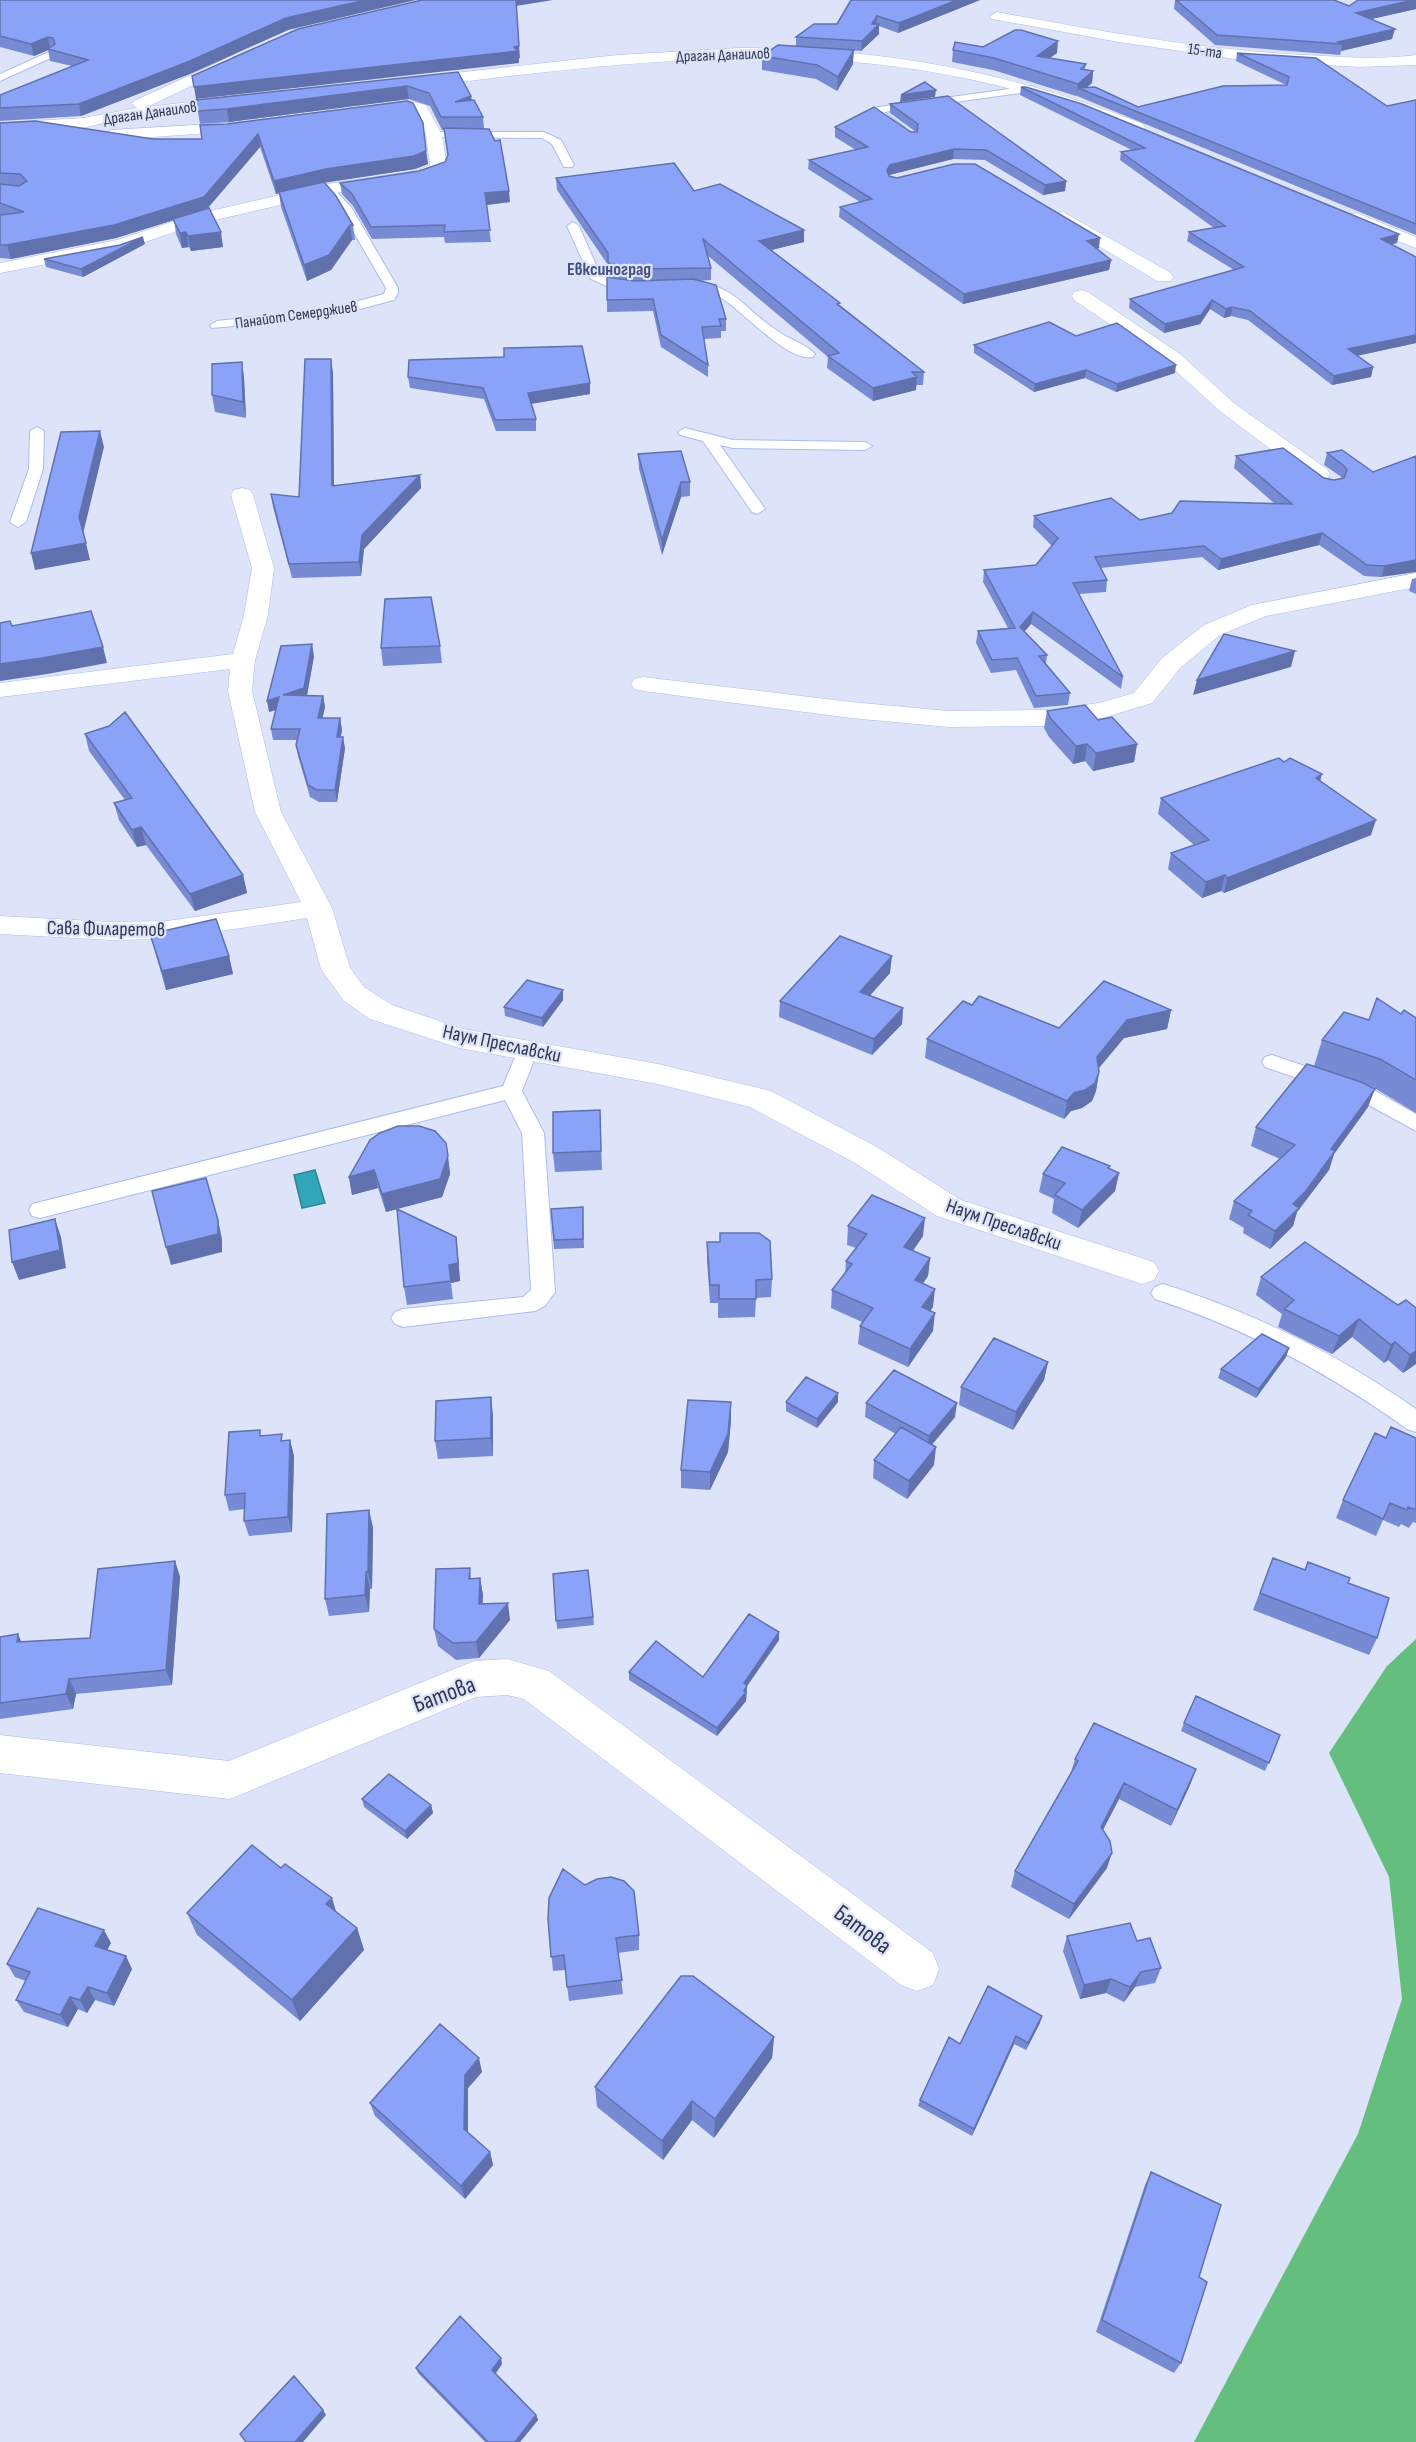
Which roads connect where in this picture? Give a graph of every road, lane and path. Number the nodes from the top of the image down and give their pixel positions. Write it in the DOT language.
graph roads {
  1 [pos="997,16"];
  2 [pos="51,54"];
  3 [pos="242,56"];
  4 [pos="1416,60"];
  5 [pos="0,78"];
  6 [pos="407,83"];
  7 [pos="1031,88"];
  8 [pos="256,99"];
  9 [pos="355,113"];
  10 [pos="116,115"];
  11 [pos="263,125"];
  12 [pos="44,126"];
  13 [pos="0,128"];
  14 [pos="1154,134"];
  15 [pos="434,135"];
  16 [pos="912,137"];
  17 [pos="568,165"];
  18 [pos="328,189"];
  19 [pos="1046,207"];
  20 [pos="1340,211"];
  21 [pos="573,226"];
  22 [pos="1416,243"];
  23 [pos="0,268"];
  24 [pos="1164,277"];
  25 [pos="652,285"];
  26 [pos="675,285"];
  27 [pos="1081,296"];
  28 [pos="217,325"];
  29 [pos="808,354"];
  30 [pos="37,431"];
  31 [pos="685,432"];
  32 [pos="708,438"];
  33 [pos="865,446"];
  34 [pos="1331,483"];
  35 [pos="242,495"];
  36 [pos="757,509"];
  37 [pos="18,522"];
  38 [pos="1416,580"];
  39 [pos="243,660"];
  40 [pos="643,684"];
  41 [pos="0,690"];
  42 [pos="318,908"];
  43 [pos="0,925"];
  44 [pos="528,1050"];
  45 [pos="1272,1062"];
  46 [pos="511,1091"];
  47 [pos="1416,1124"];
  48 [pos="40,1210"];
  49 [pos="1142,1271"];
  50 [pos="1163,1293"];
  51 [pos="403,1318"];
  52 [pos="1416,1422"];
  53 [pos="0,1754"];
  54 [pos="916,1969"];
  1 -- 4 [label="street, 15-та"];
  2 -- 5 [label="lane"];
  3 -- 10 [label="street"];
  6 -- 7 [label="street, Драган Данаилов"];
  7 -- 14 [label="street, Драган Данаилов"];
  7 -- 16 [label="lane"];
  8 -- 10 [label="street, Драган Данаилов"];
  9 -- 15 [label="street"];
  10 -- 12 [label="street, Драган Данаилов"];
  11 -- 12 [label="street"];
  12 -- 13 [label="street, Драган Данаилов"];
  15 -- 17 [label="lane"];
  15 -- 18 [label="street"];
  18 -- 23 [label="street"];
  18 -- 28 [label="lane, Панайот Семерджиев"];
  19 -- 24 [label="street"];
  20 -- 22 [label="street"];
  21 -- 25 [label="lane"];
  26 -- 29 [label="lane"];
  27 -- 34 [label="street"];
  30 -- 37 [label="lane"];
  31 -- 32 [label="lane"];
  32 -- 33 [label="lane"];
  32 -- 36 [label="lane"];
  35 -- 39 [label="street, Наум Преславски"];
  38 -- 40 [label="street"];
  39 -- 41 [label="street"];
  39 -- 42 [label="street, Наум Преславски"];
  42 -- 43 [label="street, Сава Филаретов"];
  42 -- 44 [label="street, Наум Преславски"];
  44 -- 46 [label="lane"];
  44 -- 49 [label="street, Наум Преславски"];
  45 -- 47 [label="lane"];
  46 -- 48 [label="lane"];
  46 -- 51 [label="lane"];
  50 -- 52 [label="lane"];
  53 -- 54 [label="street, Батова"];
}
